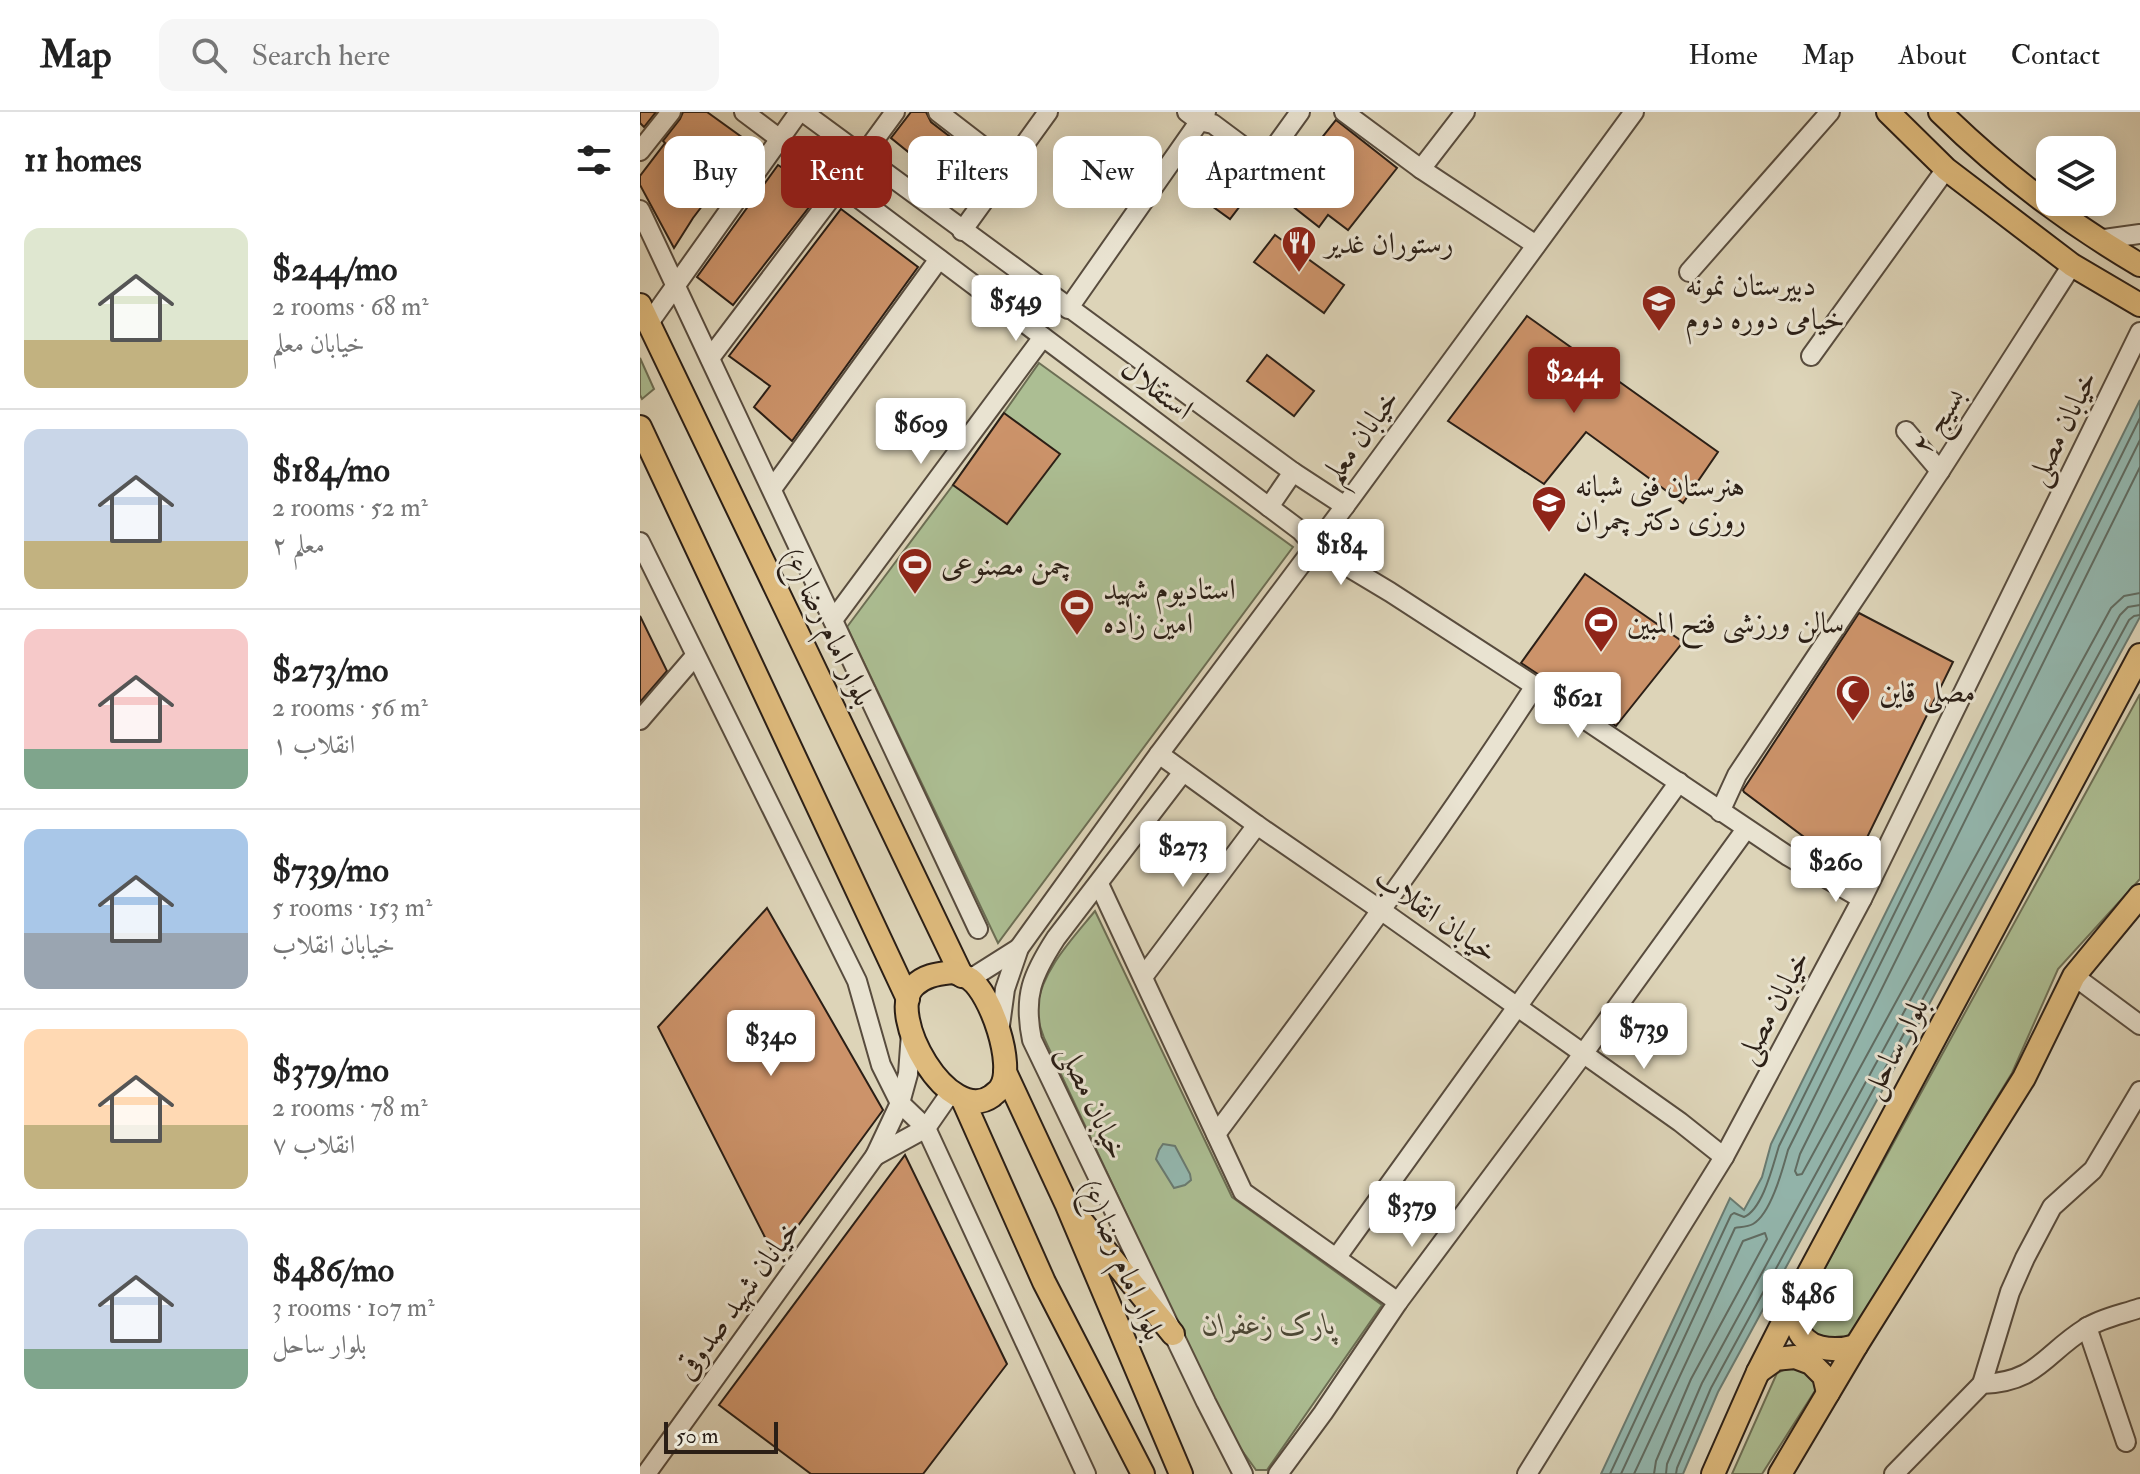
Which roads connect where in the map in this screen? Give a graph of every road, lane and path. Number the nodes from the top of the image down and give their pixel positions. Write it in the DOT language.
graph roads {
  1 [pos="671,112"];
  2 [pos="744,112"];
  3 [pos="801,112"];
  4 [pos="895,112"];
  5 [pos="938,112"];
  6 [pos="1048,112"];
  7 [pos="1300,112"];
  8 [pos="1344,112"];
  9 [pos="1465,112"];
  10 [pos="1634,112"];
  11 [pos="1830,112"];
  12 [pos="1888,112"];
  13 [pos="1940,112"];
  14 [pos="1197,115"];
  15 [pos="834,136"];
  16 [pos="877,136"];
  17 [pos="969,136"];
  18 [pos="1030,136"];
  19 [pos="780,139"];
  20 [pos="640,151"];
  21 [pos="1421,169"];
  22 [pos="1946,169"];
  23 [pos="892,179"];
  24 [pos="823,208"];
  25 [pos="870,208"];
  26 [pos="978,208"];
  27 [pos="640,210"];
  28 [pos="962,231"];
  29 [pos="2140,234"];
  30 [pos="2097,240"];
  31 [pos="1536,245"];
  32 [pos="939,259"];
  33 [pos="2072,265"];
  34 [pos="2140,265"];
  35 [pos="1689,272"];
  36 [pos="676,284"];
  37 [pos="2140,305"];
  38 [pos="1068,309"];
  39 [pos="644,314"];
  40 [pos="2140,332"];
  41 [pos="1043,337"];
  42 [pos="1811,356"];
  43 [pos="710,358"];
  44 [pos="640,427"];
  45 [pos="1906,431"];
  46 [pos="1940,471"];
  47 [pos="1293,472"];
  48 [pos="772,489"];
  49 [pos="1345,506"];
  50 [pos="1269,507"];
  51 [pos="640,542"];
  52 [pos="1315,547"];
  53 [pos="833,620"];
  54 [pos="2140,655"];
  55 [pos="695,656"];
  56 [pos="1535,686"];
  57 [pos="640,720"];
  58 [pos="1159,754"];
  59 [pos="1183,772"];
  60 [pos="1679,782"];
  61 [pos="1720,812"];
  62 [pos="1257,825"];
  63 [pos="1746,829"];
  64 [pos="1099,884"];
  65 [pos="2140,896"];
  66 [pos="1862,899"];
  67 [pos="1382,911"];
  68 [pos="978,929"];
  69 [pos="1019,948"];
  70 [pos="2074,976"];
  71 [pos="1143,977"];
  72 [pos="966,978"];
  73 [pos="908,999"];
  74 [pos="1518,1008"];
  75 [pos="2140,1025"];
  76 [pos="911,1030"];
  77 [pos="999,1034"];
  78 [pos="1583,1054"];
  79 [pos="1005,1072"];
  80 [pos="2140,1091"];
  81 [pos="957,1096"];
  82 [pos="900,1103"];
  83 [pos="926,1128"];
  84 [pos="1216,1134"];
  85 [pos="875,1156"];
  86 [pos="1724,1157"];
  87 [pos="1066,1203"];
  88 [pos="1337,1257"];
  89 [pos="1796,1297"];
  90 [pos="1398,1302"];
  91 [pos="2140,1308"];
  92 [pos="2087,1327"];
  93 [pos="1173,1334"];
  94 [pos="1856,1346"];
  95 [pos="1758,1372"];
  96 [pos="1982,1384"];
  97 [pos="1828,1393"];
  98 [pos="2126,1442"];
  99 [pos="646,1474"];
  100 [pos="1086,1474"];
  101 [pos="1143,1474"];
  102 [pos="1181,1474"];
  103 [pos="1243,1474"];
  104 [pos="1278,1474"];
  105 [pos="1527,1474"];
  106 [pos="1713,1474"];
  107 [pos="1780,1474"];
  108 [pos="1894,1474"];
  1 -- 20 [label="street"];
  2 -- 19 [label="street, استقلال"];
  3 -- 15 [label="street, استقلال"];
  3 -- 19 [label="street"];
  4 -- 16 [label="street"];
  5 -- 17 [label="street"];
  6 -- 18 [label="street"];
  7 -- 14 [label="street"];
  8 -- 21 [label="street"];
  9 -- 21 [label="street"];
  10 -- 31 [label="street, خیابان معلم"];
  11 -- 35 [label="street"];
  12 -- 22 [label="main road"];
  13 -- 30 [label="main road"];
  14 -- 38 [label="street"];
  19 -- 36 [label="street"];
  21 -- 31 [label="street"];
  22 -- 33 [label="main road"];
  22 -- 42 [label="street"];
  23 -- 28 [label="street, استقلال"];
  24 -- 43 [label="street"];
  25 -- 32 [label="street, استقلال"];
  26 -- 28 [label="street"];
  27 -- 36 [label="street"];
  28 -- 38 [label="street, استقلال"];
  29 -- 30 [label="street"];
  30 -- 34 [label="main road"];
  31 -- 49 [label="street, خیابان معلم"];
  32 -- 41 [label="street, استقلال"];
  32 -- 48 [label="street"];
  33 -- 37 [label="main road"];
  33 -- 46 [label="street, بسیج ۲"];
  36 -- 39 [label="street"];
  36 -- 43 [label="street"];
  38 -- 47 [label="street, استقلال"];
  39 -- 72 [label="main road, بلوار امام رضا (ع)"];
  40 -- 66 [label="street, خیابان مصلی"];
  41 -- 50 [label="street, استقلال"];
  41 -- 53 [label="street"];
  43 -- 48 [label="street"];
  44 -- 73 [label="main road"];
  45 -- 46 [label="street"];
  46 -- 61 [label="street, بسیج ۲"];
  47 -- 49 [label="street, استقلال"];
  47 -- 50 [label="street"];
  48 -- 53 [label="street"];
  49 -- 52 [label="street, خیابان معلم"];
  50 -- 52 [label="street, استقلال"];
  51 -- 55 [label="street"];
  52 -- 56 [label="street, استقلال"];
  52 -- 58 [label="street, خیابان معلم"];
  53 -- 68 [label="street"];
  54 -- 89 [label="main road, بلوار ساحل"];
  55 -- 57 [label="street"];
  55 -- 82 [label="street"];
  56 -- 60 [label="street, استقلال"];
  56 -- 67 [label="street"];
  58 -- 59 [label="street, خیابان انقلاب"];
  58 -- 69 [label="street, خیابان معلم"];
  59 -- 62 [label="street, خیابان انقلاب"];
  59 -- 64 [label="street, خیابان مصلی"];
  60 -- 61 [label="street, استقلال"];
  60 -- 74 [label="street"];
  61 -- 63 [label="street, استقلال"];
  62 -- 67 [label="street, خیابان انقلاب"];
  62 -- 71 [label="street"];
  63 -- 66 [label="street, استقلال"];
  63 -- 78 [label="street"];
  64 -- 71 [label="street"];
  64 -- 93 [label="street, خیابان مصلی"];
  65 -- 70 [label="main road"];
  66 -- 86 [label="street, خیابان مصلی"];
  67 -- 74 [label="street, خیابان انقلاب"];
  67 -- 84 [label="street"];
  69 -- 72 [label="street"];
  69 -- 77 [label="street"];
  70 -- 75 [label="street"];
  70 -- 94 [label="main road"];
  71 -- 84 [label="street"];
  72 -- 73 [label="main road"];
  72 -- 77 [label="main road"];
  73 -- 76 [label="main road"];
  74 -- 78 [label="street, خیابان انقلاب"];
  74 -- 88 [label="street"];
  76 -- 81 [label="main road"];
  76 -- 82 [label="street"];
  77 -- 79 [label="main road"];
  78 -- 86 [label="street, خیابان انقلاب"];
  78 -- 90 [label="street"];
  79 -- 81 [label="main road"];
  79 -- 87 [label="main road, بلوار امام رضا (ع)"];
  80 -- 96 [label="street"];
  81 -- 83 [label="street"];
  81 -- 101 [label="main road"];
  82 -- 83 [label="street"];
  82 -- 85 [label="street"];
  83 -- 85 [label="street"];
  83 -- 100 [label="street"];
  84 -- 88 [label="street"];
  85 -- 99 [label="street, خیابان شهید صدوقی"];
  86 -- 105 [label="street, خیابان مصلی"];
  87 -- 93 [label="main road"];
  87 -- 102 [label="main road, بلوار امام رضا (ع)"];
  88 -- 90 [label="street"];
  89 -- 94 [label="main road"];
  89 -- 95 [label="main road, بلوار ساحل"];
  90 -- 104 [label="street"];
  91 -- 92 [label="street"];
  92 -- 96 [label="street"];
  92 -- 98 [label="street"];
  93 -- 103 [label="street, خیابان مصلی"];
  94 -- 97 [label="main road"];
  95 -- 97 [label="main road"];
  95 -- 106 [label="main road, بلوار ساحل"];
  96 -- 108 [label="street"];
  97 -- 107 [label="main road"];
}
